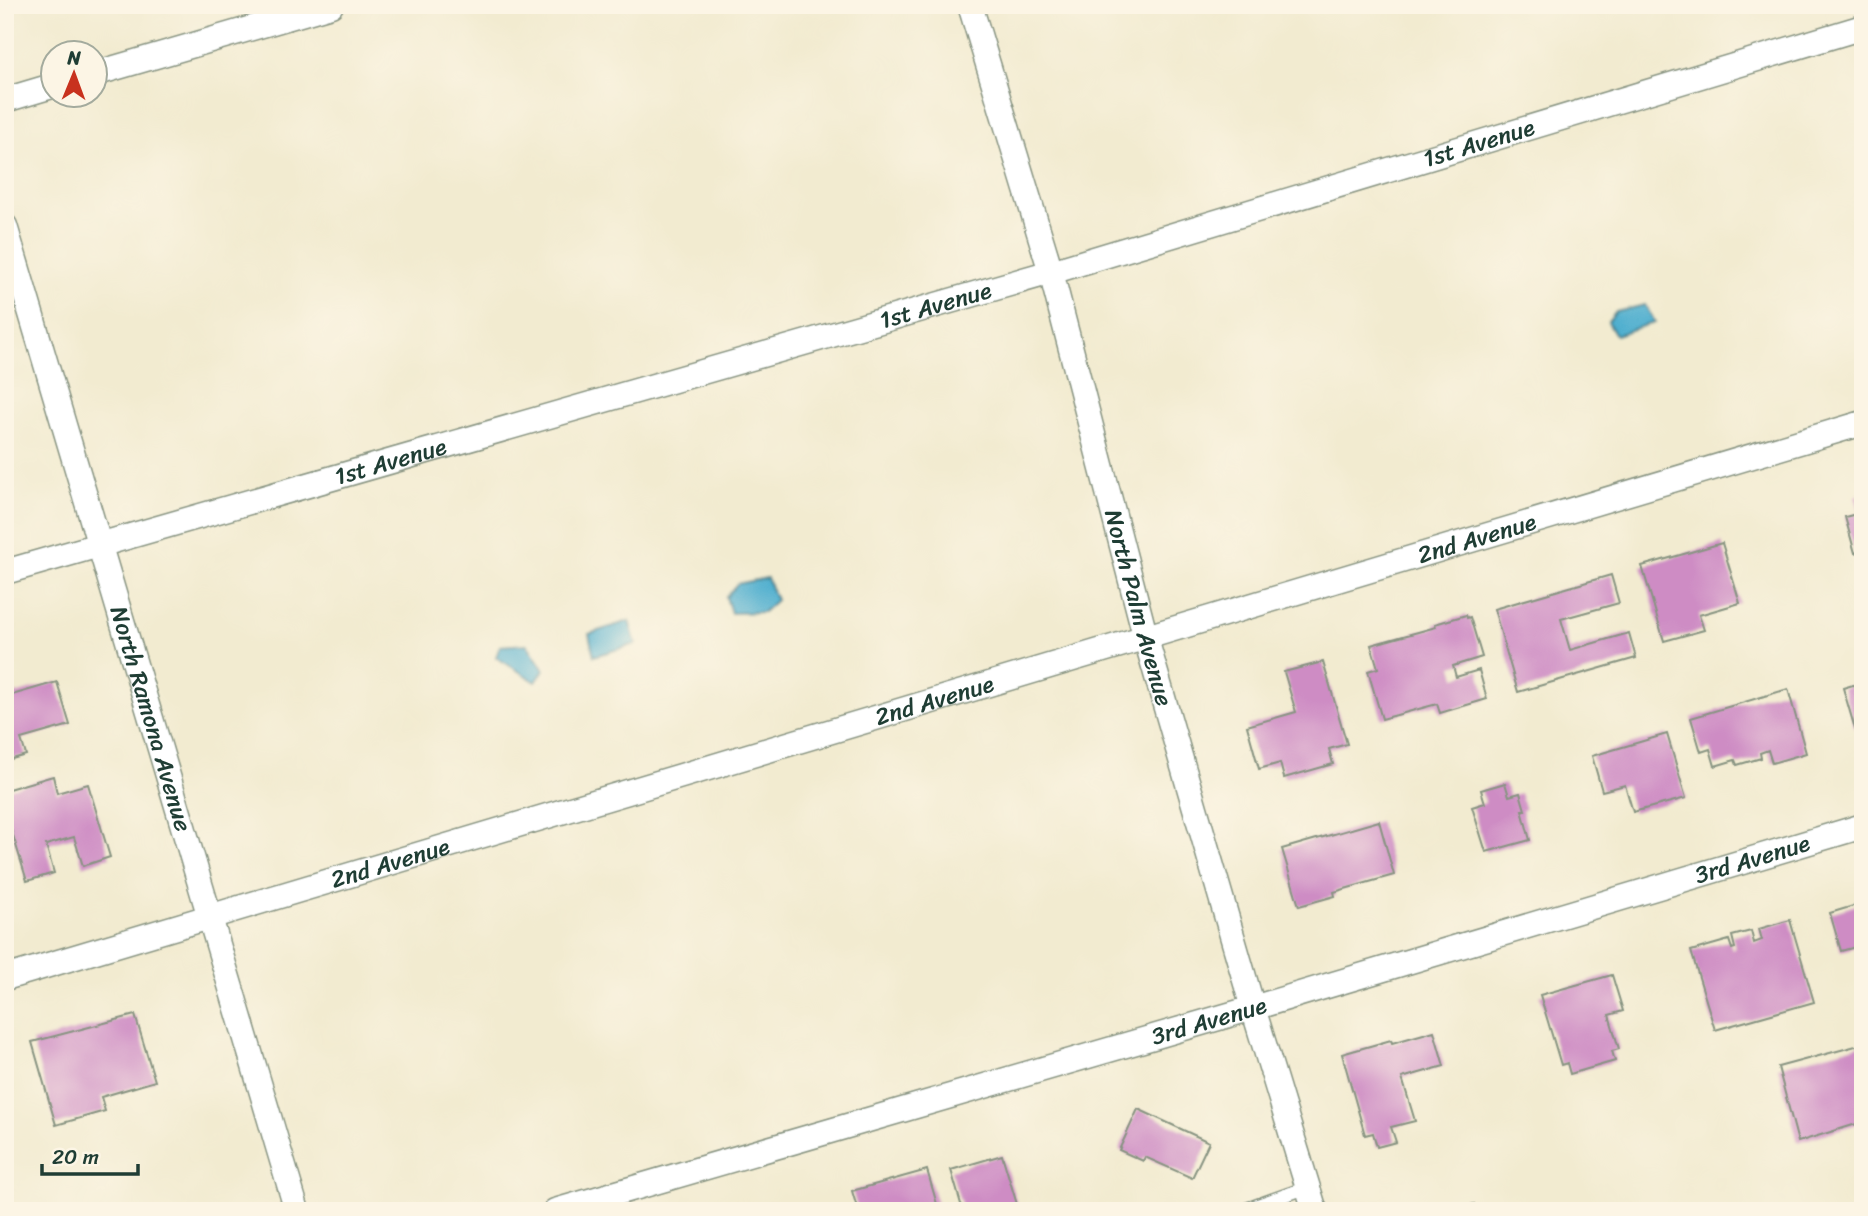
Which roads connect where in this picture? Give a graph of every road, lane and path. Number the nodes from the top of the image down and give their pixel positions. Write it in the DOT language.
graph roads {
  1 [pos="331,5"];
  2 [pos="970,5"];
  3 [pos="1863,27"];
  4 [pos="108,70"];
  5 [pos="38,90"];
  6 [pos="5,100"];
  7 [pos="5,226"];
  8 [pos="1051,272"];
  9 [pos="1863,423"];
  10 [pos="100,543"];
  11 [pos="5,572"];
  12 [pos="1146,639"];
  13 [pos="1863,826"];
  14 [pos="210,918"];
  15 [pos="5,978"];
  16 [pos="1254,1008"];
  17 [pos="1308,1187"];
  18 [pos="297,1211"];
  19 [pos="555,1211"];
  20 [pos="1241,1211"];
  21 [pos="1315,1211"];
  1 -- 4 [label="street"];
  2 -- 8 [label="street, North Palm Avenue"];
  3 -- 8 [label="street, 1st Avenue"];
  5 -- 6 [label="street"];
  7 -- 10 [label="street, North Ramona Avenue"];
  8 -- 10 [label="street, 1st Avenue"];
  8 -- 12 [label="street, North Palm Avenue"];
  9 -- 12 [label="street, 2nd Avenue"];
  10 -- 11 [label="street, 1st Avenue"];
  10 -- 14 [label="street, North Ramona Avenue"];
  12 -- 14 [label="street, 2nd Avenue"];
  12 -- 16 [label="street, North Palm Avenue"];
  13 -- 16 [label="street, 3rd Avenue"];
  14 -- 15 [label="street, 2nd Avenue"];
  14 -- 18 [label="street, North Ramona Avenue"];
  16 -- 17 [label="street, North Palm Avenue"];
  16 -- 19 [label="street, 3rd Avenue"];
  17 -- 20 [label="lane"];
  17 -- 21 [label="street, North Palm Avenue"];
}
